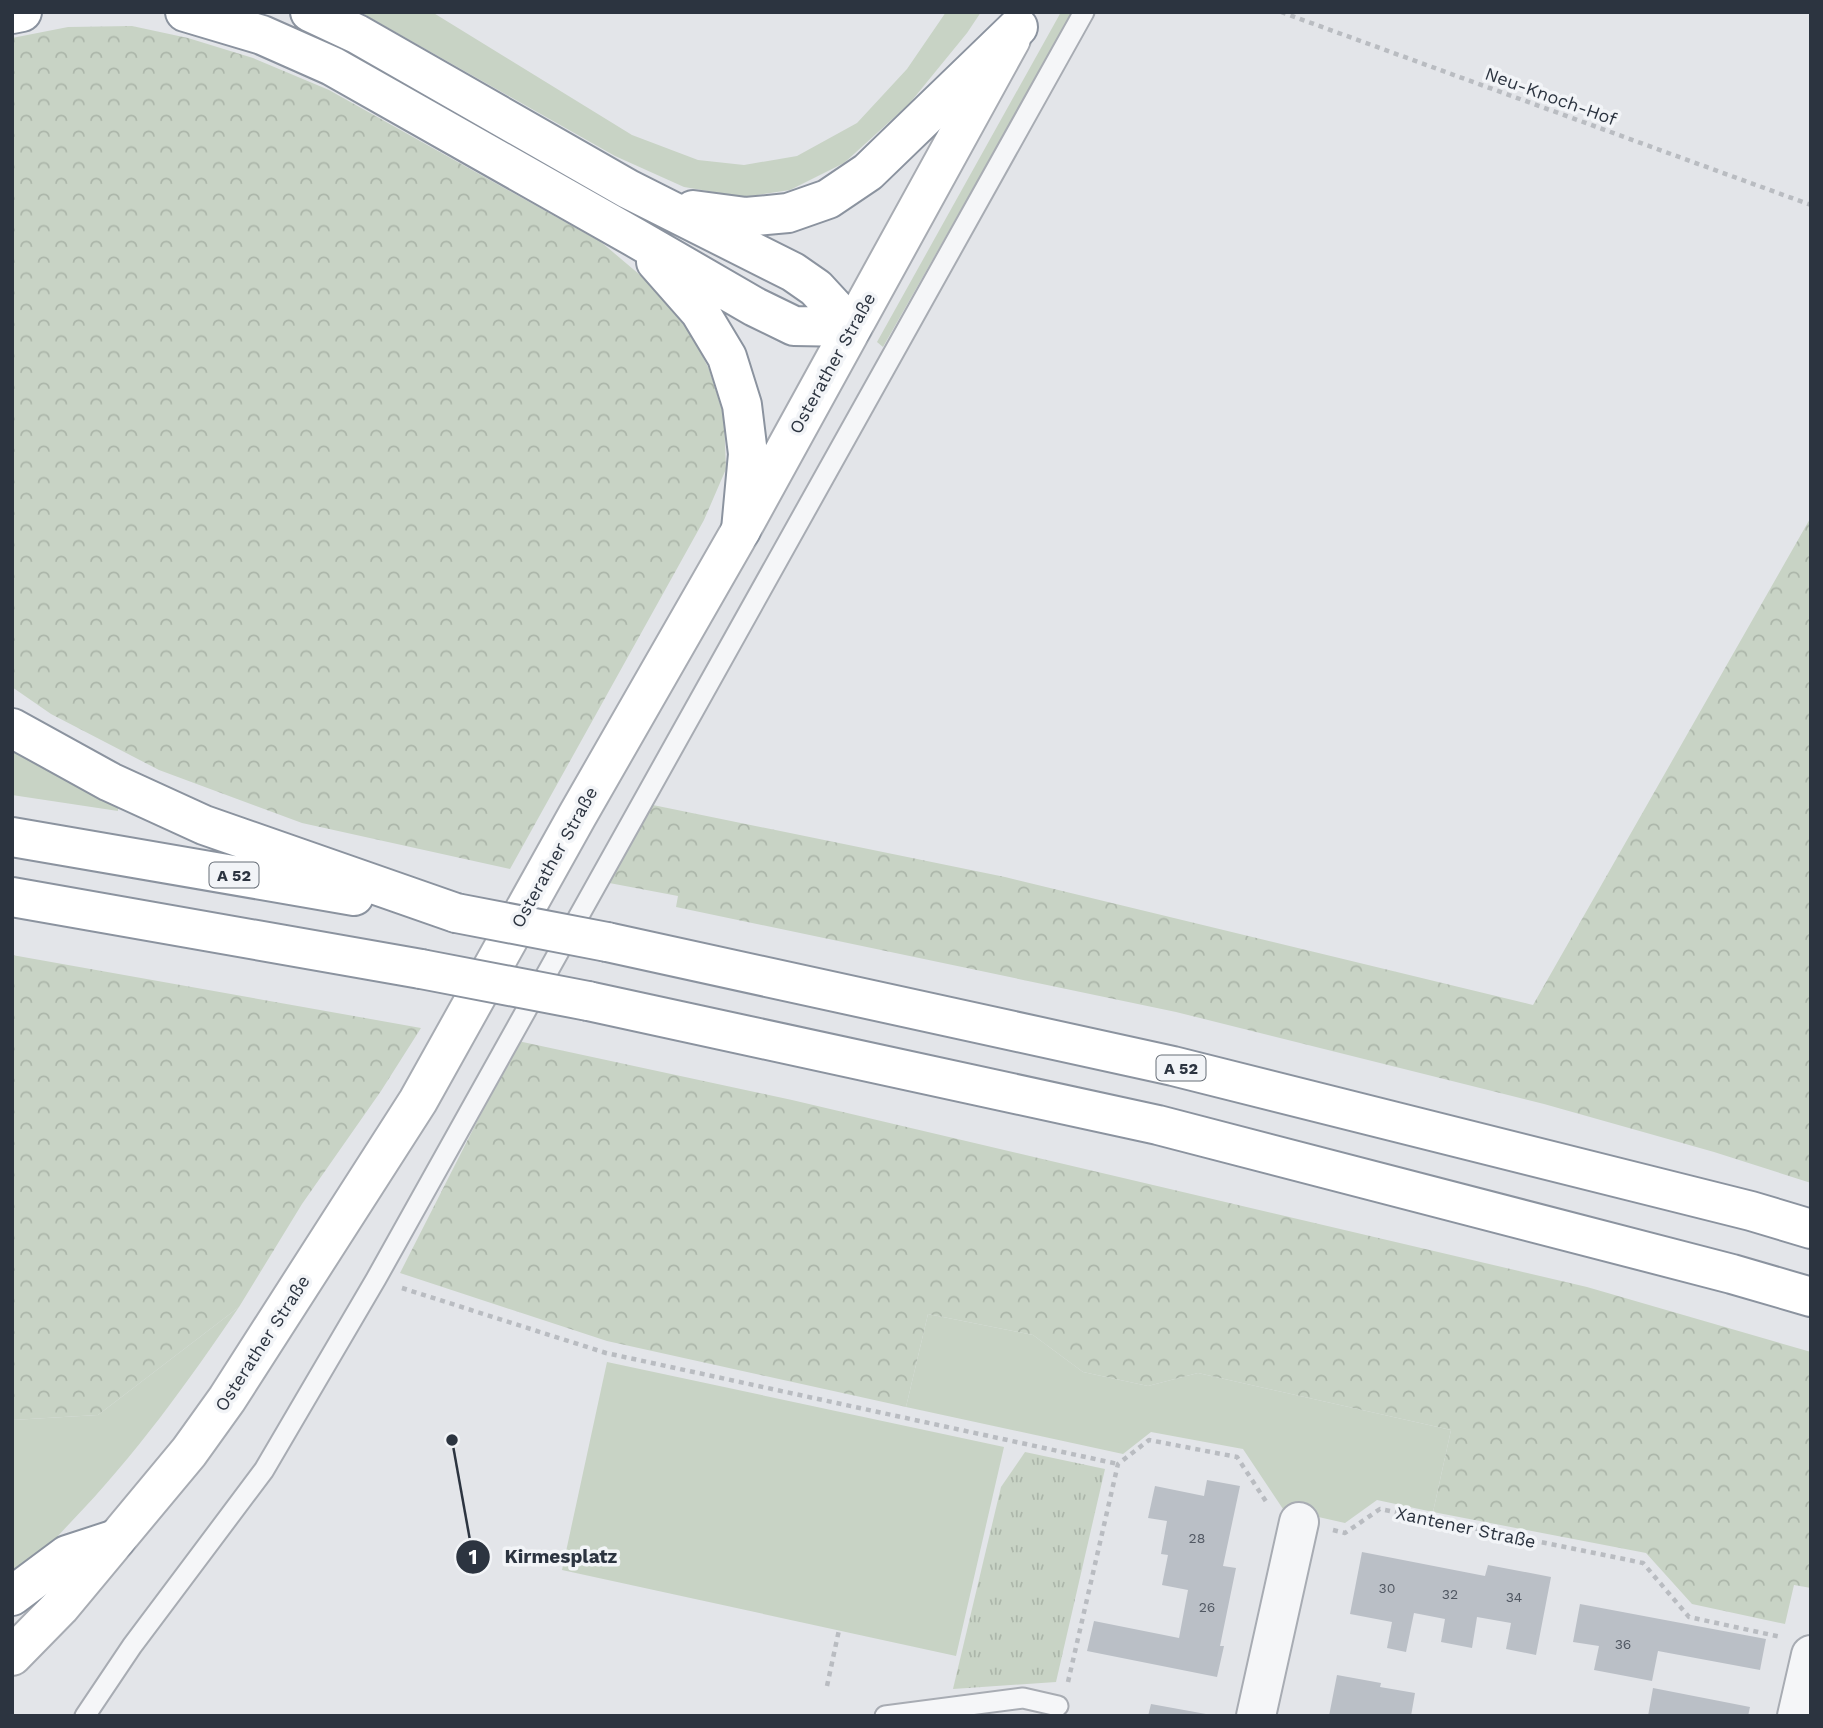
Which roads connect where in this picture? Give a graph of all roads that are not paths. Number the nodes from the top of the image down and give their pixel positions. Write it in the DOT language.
graph roads {
  1 [pos="22,12"];
  2 [pos="185,12"];
  3 [pos="310,12"];
  4 [pos="1084,12"];
  5 [pos="12,14"];
  6 [pos="1022,20"];
  7 [pos="628,189"];
  8 [pos="634,237"];
  9 [pos="852,327"];
  10 [pos="741,530"];
  11 [pos="12,728"];
  12 [pos="12,837"];
  13 [pos="12,897"];
  14 [pos="456,913"];
  15 [pos="1811,1229"];
  16 [pos="1811,1297"];
  17 [pos="1299,1522"];
  18 [pos="116,1539"];
  19 [pos="12,1596"];
  20 [pos="1797,1646"];
  21 [pos="12,1656"];
  22 [pos="1058,1706"];
  23 [pos="85,1716"];
  24 [pos="885,1716"];
  25 [pos="1256,1716"];
  26 [pos="1797,1716"];
  1 -- 5 [label="main road"];
  2 -- 8 [label="main road"];
  3 -- 7 [label="main road"];
  4 -- 23 [label="lane"];
  6 -- 7 [label="main road"];
  6 -- 9 [label="main road, Osterather Straße"];
  7 -- 9 [label="main road"];
  8 -- 9 [label="main road"];
  8 -- 10 [label="main road"];
  9 -- 10 [label="main road, Osterather Straße"];
  10 -- 18 [label="main road, Osterather Straße"];
  11 -- 14 [label="main road"];
  12 -- 14 [label="main road, A 52"];
  13 -- 16 [label="main road, bridge"];
  14 -- 15 [label="main road, A 52, bridge"];
  17 -- 25 [label="street"];
  18 -- 19 [label="main road"];
  18 -- 21 [label="main road, Osterather Straße"];
  20 -- 26 [label="street"];
  22 -- 24 [label="lane"];
}
